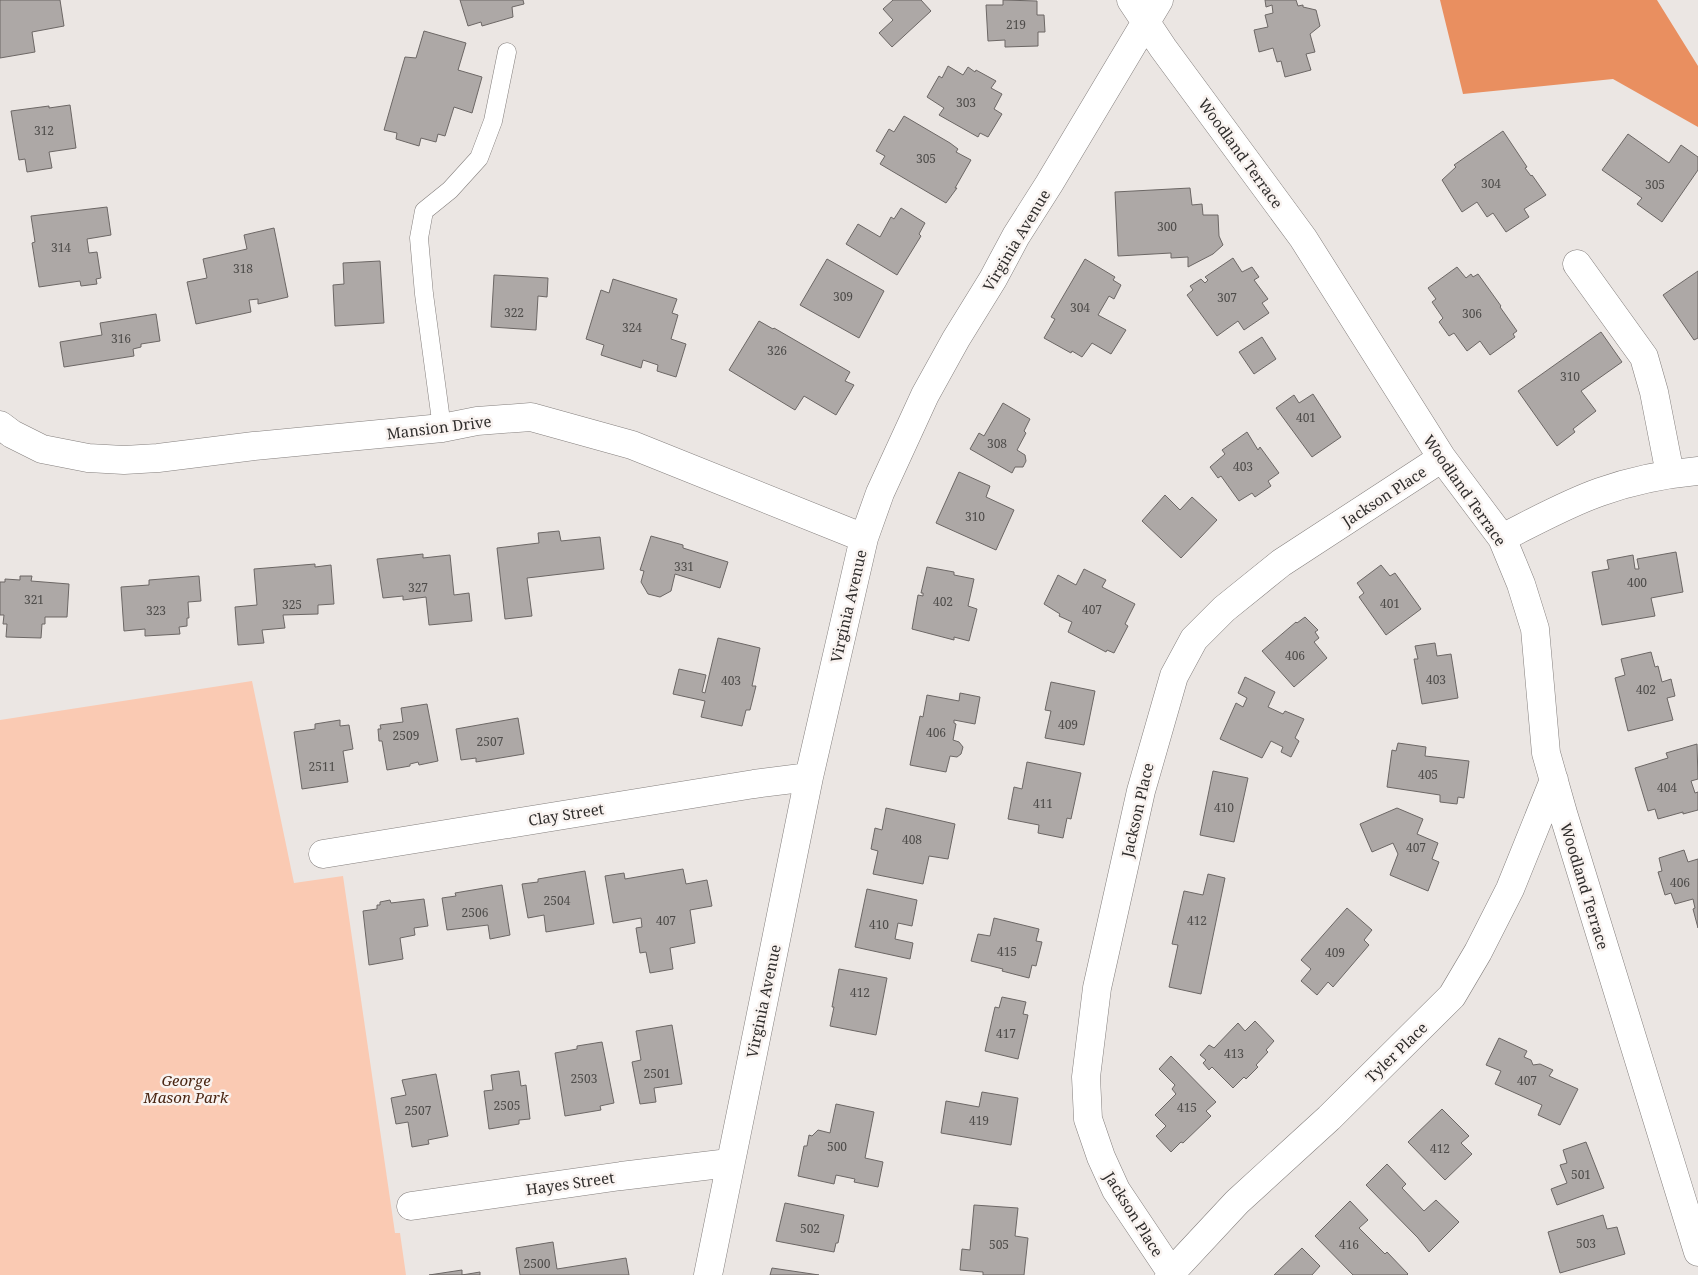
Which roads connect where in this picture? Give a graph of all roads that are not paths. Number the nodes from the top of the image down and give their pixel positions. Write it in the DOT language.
graph roads {
  1 [pos="1131,0"];
  2 [pos="1152,11"];
  3 [pos="507,52"];
  4 [pos="1577,264"];
  5 [pos="0,425"];
  6 [pos="442,428"];
  7 [pos="1442,458"];
  8 [pos="1698,471"];
  9 [pos="1670,474"];
  10 [pos="864,538"];
  11 [pos="1502,538"];
  12 [pos="809,777"];
  13 [pos="1554,780"];
  14 [pos="323,854"];
  15 [pos="729,1163"];
  16 [pos="411,1206"];
  17 [pos="1698,1252"];
  18 [pos="1170,1274"];
  19 [pos="708,1275"];
  1 -- 2 [label="street, Woodland Terrace"];
  2 -- 7 [label="street, Woodland Terrace"];
  2 -- 10 [label="street, Virginia Avenue"];
  3 -- 6 [label="lane"];
  4 -- 9 [label="street"];
  5 -- 6 [label="street, Mansion Drive"];
  6 -- 10 [label="street, Mansion Drive"];
  7 -- 11 [label="street, Woodland Terrace"];
  7 -- 18 [label="street, Jackson Place"];
  8 -- 9 [label="street"];
  9 -- 11 [label="street"];
  10 -- 12 [label="street, Virginia Avenue"];
  11 -- 13 [label="street, Woodland Terrace"];
  12 -- 14 [label="street, Clay Street"];
  12 -- 15 [label="street, Virginia Avenue"];
  13 -- 17 [label="street, Woodland Terrace"];
  13 -- 18 [label="street, Tyler Place"];
  15 -- 16 [label="street, Hayes Street"];
  15 -- 19 [label="street, Virginia Avenue"];
}
